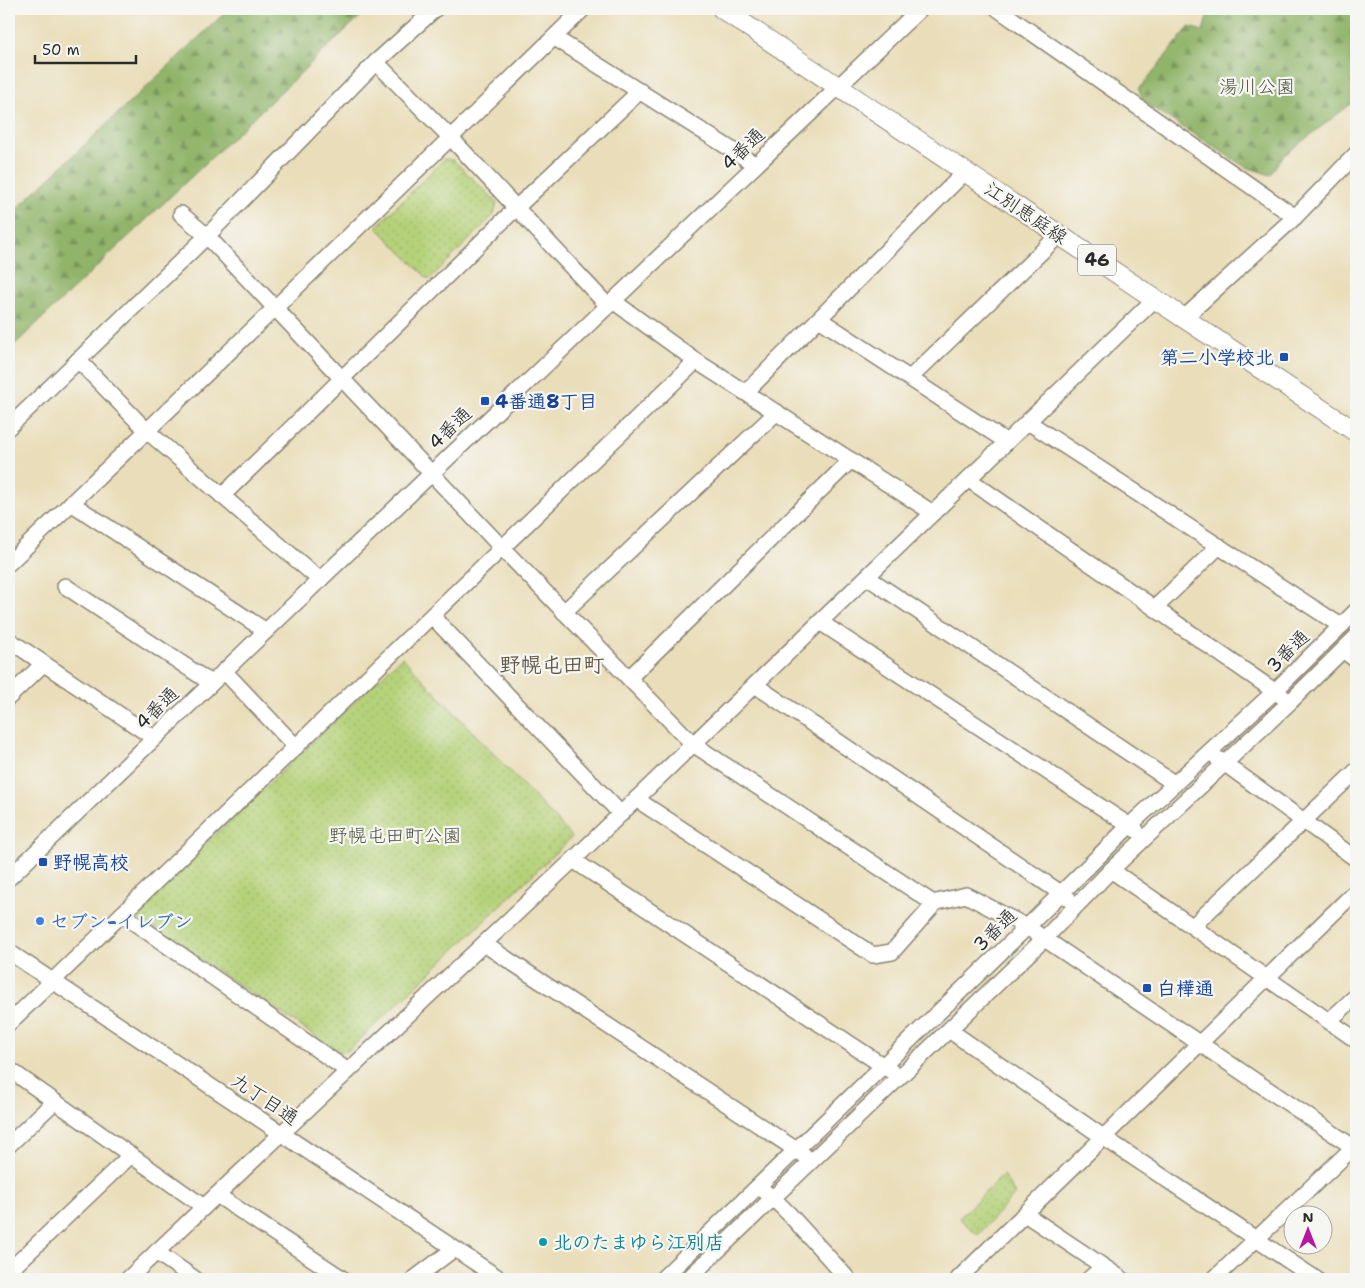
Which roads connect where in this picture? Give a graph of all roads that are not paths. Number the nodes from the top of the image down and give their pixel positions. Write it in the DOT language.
graph roads {
  1 [pos="435,9"];
  2 [pos="583,9"];
  3 [pos="722,9"];
  4 [pos="920,9"];
  5 [pos="998,9"];
  6 [pos="555,38"];
  7 [pos="376,62"];
  8 [pos="838,87"];
  9 [pos="640,91"];
  10 [pos="450,137"];
  11 [pos="1356,154"];
  12 [pos="756,165"];
  13 [pos="965,172"];
  14 [pos="516,208"];
  15 [pos="181,214"];
  16 [pos="1295,217"];
  17 [pos="1059,235"];
  18 [pos="207,236"];
  19 [pos="1155,299"];
  20 [pos="610,303"];
  21 [pos="275,308"];
  22 [pos="1184,318"];
  23 [pos="819,319"];
  24 [pos="78,360"];
  25 [pos="696,361"];
  26 [pos="910,378"];
  27 [pos="342,379"];
  28 [pos="746,392"];
  29 [pos="777,412"];
  30 [pos="1028,422"];
  31 [pos="9,427"];
  32 [pos="147,431"];
  33 [pos="1356,432"];
  34 [pos="1007,442"];
  35 [pos="851,460"];
  36 [pos="432,474"];
  37 [pos="968,479"];
  38 [pos="222,496"];
  39 [pos="71,503"];
  40 [pos="933,513"];
  41 [pos="1219,546"];
  42 [pos="502,548"];
  43 [pos="9,563"];
  44 [pos="867,577"];
  45 [pos="320,580"];
  46 [pos="65,586"];
  47 [pos="1155,608"];
  48 [pos="1356,611"];
  49 [pos="564,612"];
  50 [pos="432,616"];
  51 [pos="820,622"];
  52 [pos="1341,626"];
  53 [pos="266,631"];
  54 [pos="1356,637"];
  55 [pos="9,640"];
  56 [pos="1343,650"];
  57 [pos="1356,660"];
  58 [pos="43,664"];
  59 [pos="224,671"];
  60 [pos="629,678"];
  61 [pos="211,683"];
  62 [pos="755,685"];
  63 [pos="1275,691"];
  64 [pos="9,697"];
  65 [pos="1290,702"];
  66 [pos="154,738"];
  67 [pos="693,744"];
  68 [pos="296,747"];
  69 [pos="1210,752"];
  70 [pos="1224,764"];
  71 [pos="1356,771"];
  72 [pos="1175,784"];
  73 [pos="636,799"];
  74 [pos="621,814"];
  75 [pos="1303,821"];
  76 [pos="1129,826"];
  77 [pos="1146,837"];
  78 [pos="1356,859"];
  79 [pos="573,860"];
  80 [pos="1111,870"];
  81 [pos="9,878"];
  82 [pos="1356,891"];
  83 [pos="1061,893"];
  84 [pos="936,902"];
  85 [pos="1078,905"];
  86 [pos="122,914"];
  87 [pos="1193,926"];
  88 [pos="1027,927"];
  89 [pos="1044,939"];
  90 [pos="484,944"];
  91 [pos="9,952"];
  92 [pos="1267,977"];
  93 [pos="52,981"];
  94 [pos="1356,996"];
  95 [pos="1329,1021"];
  96 [pos="9,1022"];
  97 [pos="949,1030"];
  98 [pos="1356,1040"];
  99 [pos="1199,1043"];
  100 [pos="884,1066"];
  101 [pos="9,1069"];
  102 [pos="348,1071"];
  103 [pos="900,1077"];
  104 [pos="54,1102"];
  105 [pos="281,1134"];
  106 [pos="1103,1137"];
  107 [pos="9,1145"];
  108 [pos="1355,1147"];
  109 [pos="796,1150"];
  110 [pos="131,1155"];
  111 [pos="812,1161"];
  112 [pos="757,1188"];
  113 [pos="217,1195"];
  114 [pos="773,1198"];
  115 [pos="204,1207"];
  116 [pos="1025,1214"];
  117 [pos="1256,1239"];
  118 [pos="454,1249"];
  119 [pos="156,1252"];
  120 [pos="677,1265"];
  121 [pos="1104,1267"];
  122 [pos="9,1271"];
  123 [pos="696,1277"];
  124 [pos="128,1279"];
  125 [pos="195,1279"];
  126 [pos="343,1279"];
  127 [pos="414,1279"];
  128 [pos="500,1279"];
  129 [pos="662,1279"];
  130 [pos="848,1279"];
  131 [pos="958,1279"];
  132 [pos="1089,1279"];
  133 [pos="1122,1279"];
  134 [pos="1214,1279"];
  135 [pos="1316,1279"];
  1 -- 7 [label="street"];
  2 -- 6 [label="street"];
  3 -- 8 [label="main road, 江別恵庭線 / 46"];
  4 -- 8 [label="street, 4番通"];
  5 -- 16 [label="street"];
  6 -- 9 [label="street"];
  6 -- 10 [label="street"];
  7 -- 10 [label="street"];
  7 -- 18 [label="street"];
  8 -- 12 [label="street, 4番通"];
  8 -- 13 [label="main road, 江別恵庭線 / 46"];
  9 -- 12 [label="street"];
  9 -- 14 [label="street"];
  10 -- 14 [label="street"];
  10 -- 21 [label="street"];
  11 -- 16 [label="street"];
  12 -- 20 [label="street, 4番通"];
  13 -- 17 [label="main road, 江別恵庭線 / 46"];
  13 -- 23 [label="street"];
  14 -- 20 [label="street"];
  14 -- 27 [label="street"];
  15 -- 18 [label="street"];
  16 -- 22 [label="street"];
  17 -- 19 [label="main road, 江別恵庭線 / 46"];
  17 -- 26 [label="street"];
  18 -- 21 [label="street"];
  18 -- 24 [label="street"];
  19 -- 22 [label="main road, 江別恵庭線 / 46"];
  19 -- 30 [label="street"];
  20 -- 25 [label="street"];
  20 -- 36 [label="street, 4番通"];
  21 -- 27 [label="street"];
  21 -- 32 [label="street"];
  22 -- 33 [label="main road, 江別恵庭線 / 46"];
  23 -- 26 [label="street"];
  23 -- 28 [label="street"];
  24 -- 31 [label="street"];
  24 -- 32 [label="street"];
  25 -- 28 [label="street"];
  25 -- 42 [label="street"];
  26 -- 34 [label="street"];
  27 -- 36 [label="street"];
  27 -- 38 [label="street"];
  28 -- 29 [label="street"];
  29 -- 35 [label="street"];
  29 -- 49 [label="street"];
  30 -- 34 [label="street"];
  30 -- 41 [label="street"];
  32 -- 38 [label="street"];
  32 -- 39 [label="street"];
  34 -- 37 [label="street"];
  35 -- 40 [label="street"];
  35 -- 60 [label="street"];
  36 -- 42 [label="street"];
  36 -- 45 [label="street, 4番通"];
  37 -- 40 [label="street"];
  37 -- 47 [label="street"];
  38 -- 45 [label="street"];
  39 -- 43 [label="street"];
  39 -- 53 [label="street"];
  40 -- 44 [label="street"];
  41 -- 47 [label="street"];
  41 -- 52 [label="street"];
  42 -- 49 [label="street"];
  42 -- 50 [label="street"];
  44 -- 51 [label="street"];
  44 -- 72 [label="street"];
  45 -- 53 [label="street, 4番通"];
  46 -- 61 [label="street"];
  47 -- 63 [label="street"];
  48 -- 52 [label="street, 3番通"];
  49 -- 60 [label="street"];
  50 -- 68 [label="street"];
  50 -- 74 [label="street"];
  51 -- 62 [label="street"];
  51 -- 76 [label="street"];
  52 -- 63 [label="street, 3番通"];
  53 -- 59 [label="street, 4番通"];
  54 -- 56 [label="street, 3番通"];
  55 -- 58 [label="street"];
  56 -- 57 [label="street"];
  56 -- 65 [label="street, 3番通"];
  58 -- 64 [label="street"];
  58 -- 66 [label="street"];
  59 -- 61 [label="street, 4番通"];
  59 -- 68 [label="street"];
  60 -- 67 [label="street"];
  61 -- 66 [label="street, 4番通"];
  62 -- 67 [label="street"];
  62 -- 83 [label="street"];
  63 -- 65 [label="street"];
  63 -- 69 [label="street, 3番通"];
  65 -- 70 [label="street, 3番通"];
  66 -- 81 [label="street, 4番通"];
  67 -- 73 [label="street"];
  67 -- 84 [label="street"];
  68 -- 86 [label="street"];
  69 -- 70 [label="street"];
  69 -- 72 [label="street, 3番通"];
  70 -- 75 [label="street"];
  70 -- 77 [label="street, 3番通"];
  71 -- 75 [label="street"];
  72 -- 76 [label="street, 3番通"];
  73 -- 74 [label="street"];
  73 -- 84 [label="street"];
  74 -- 79 [label="street"];
  75 -- 78 [label="street"];
  75 -- 87 [label="street"];
  76 -- 77 [label="street"];
  76 -- 83 [label="street, 3番通"];
  77 -- 80 [label="street, 3番通"];
  79 -- 90 [label="street"];
  79 -- 100 [label="street"];
  80 -- 85 [label="street, 3番通"];
  80 -- 87 [label="street"];
  82 -- 92 [label="street"];
  83 -- 85 [label="street"];
  83 -- 88 [label="street, 3番通"];
  84 -- 88 [label="street"];
  85 -- 89 [label="street, 3番通"];
  86 -- 93 [label="street"];
  86 -- 102 [label="street"];
  87 -- 92 [label="street"];
  88 -- 89 [label="street"];
  88 -- 100 [label="street, 3番通"];
  89 -- 97 [label="street, 3番通"];
  89 -- 99 [label="street"];
  90 -- 102 [label="street"];
  90 -- 109 [label="street"];
  91 -- 93 [label="street, 九丁目通"];
  92 -- 95 [label="street"];
  92 -- 99 [label="street"];
  93 -- 96 [label="street"];
  93 -- 105 [label="street, 九丁目通"];
  94 -- 95 [label="street"];
  95 -- 98 [label="street"];
  97 -- 103 [label="street, 3番通"];
  97 -- 106 [label="street"];
  99 -- 106 [label="street"];
  99 -- 108 [label="street"];
  100 -- 103 [label="street"];
  100 -- 109 [label="street, 3番通"];
  101 -- 104 [label="street"];
  102 -- 105 [label="street"];
  103 -- 111 [label="street, 3番通"];
  104 -- 107 [label="street"];
  104 -- 110 [label="street"];
  105 -- 113 [label="street"];
  105 -- 118 [label="street, 九丁目通"];
  106 -- 116 [label="street"];
  106 -- 117 [label="street"];
  108 -- 117 [label="street"];
  109 -- 111 [label="street"];
  109 -- 112 [label="street, 3番通"];
  110 -- 115 [label="street"];
  110 -- 122 [label="street"];
  111 -- 114 [label="street, 3番通"];
  112 -- 114 [label="street"];
  112 -- 120 [label="street, 3番通"];
  113 -- 115 [label="street"];
  113 -- 126 [label="street"];
  114 -- 123 [label="street, 3番通"];
  114 -- 130 [label="street"];
  115 -- 119 [label="street"];
  116 -- 121 [label="street"];
  116 -- 131 [label="street"];
  117 -- 134 [label="street"];
  117 -- 135 [label="street"];
  118 -- 127 [label="street"];
  118 -- 128 [label="street, 九丁目通"];
  119 -- 124 [label="street"];
  119 -- 125 [label="street"];
  120 -- 123 [label="street"];
  120 -- 129 [label="street, 3番通"];
  121 -- 132 [label="street"];
  121 -- 133 [label="street"];
}
